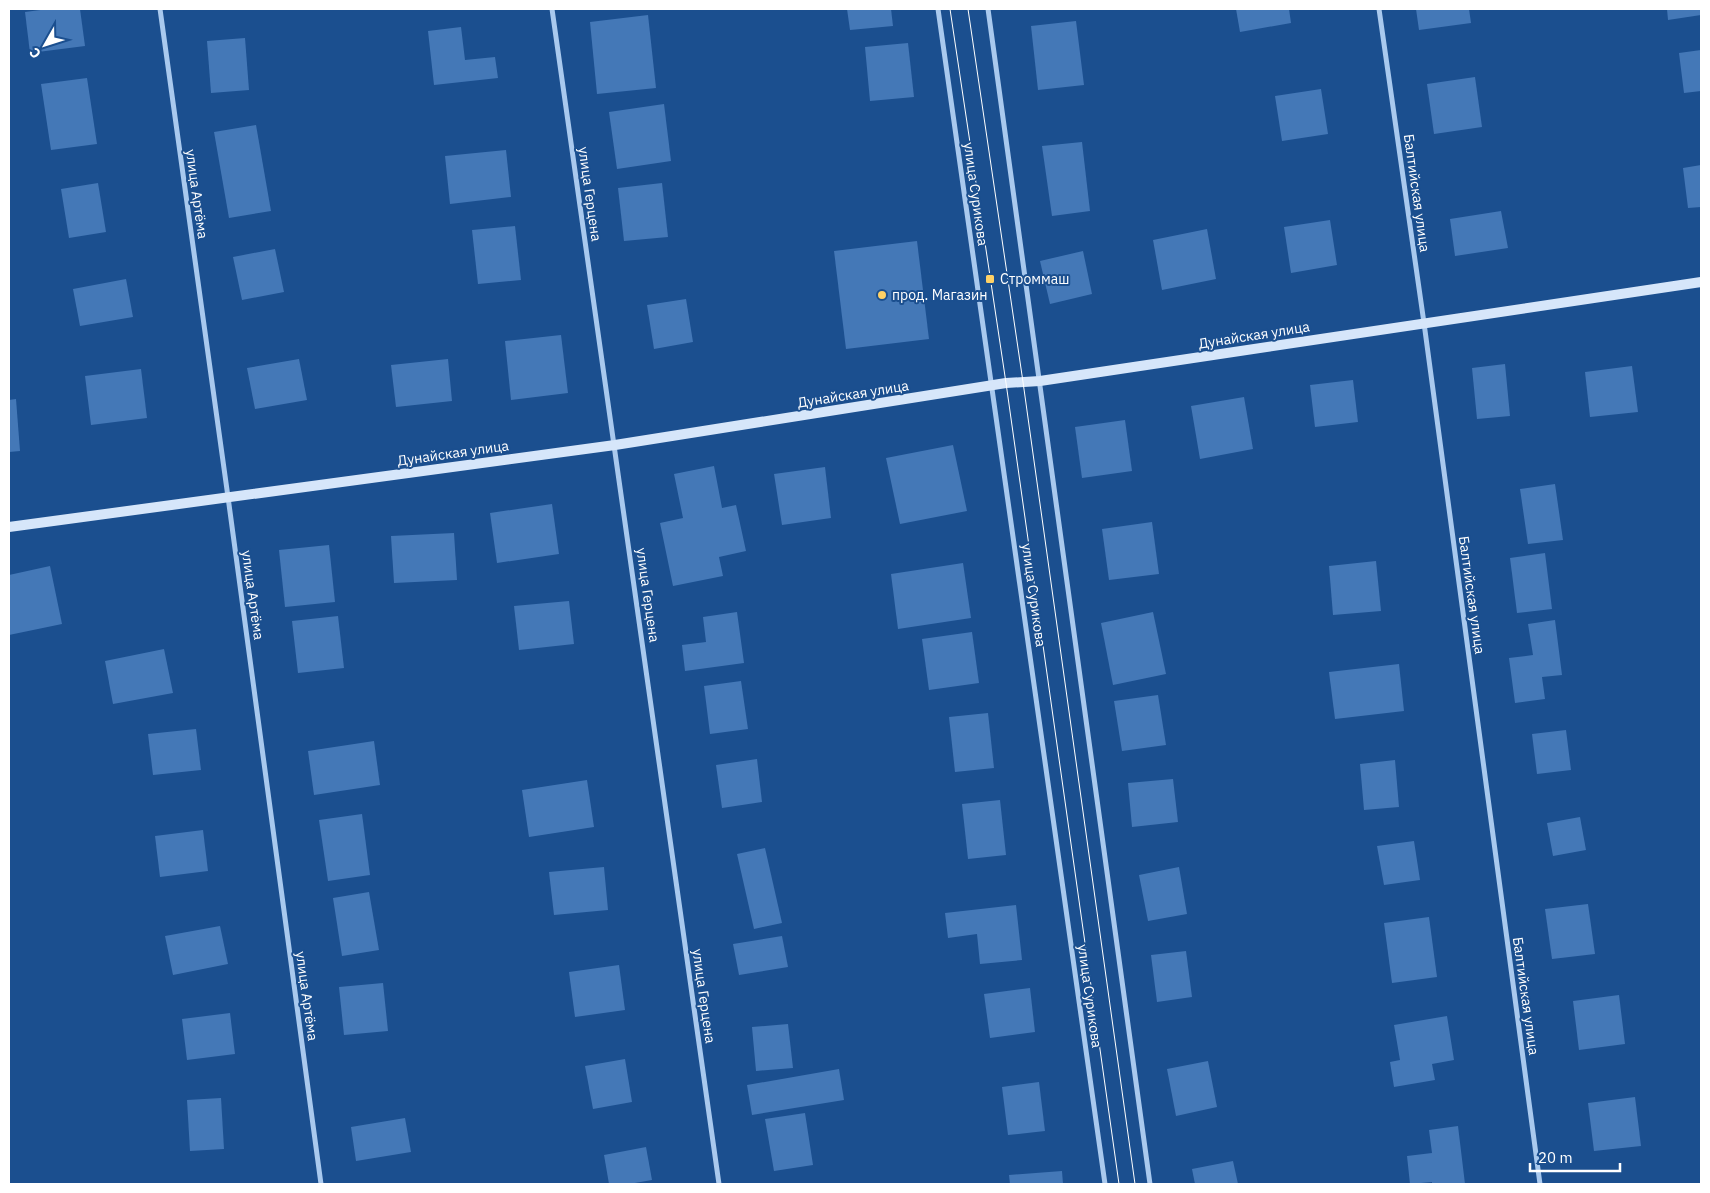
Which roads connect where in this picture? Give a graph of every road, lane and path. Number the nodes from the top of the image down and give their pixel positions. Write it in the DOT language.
graph roads {
  1 [pos="160,9"];
  2 [pos="552,9"];
  3 [pos="938,9"];
  4 [pos="988,9"];
  5 [pos="1379,9"];
  6 [pos="1701,282"];
  7 [pos="1424,323"];
  8 [pos="1040,381"];
  9 [pos="993,386"];
  10 [pos="615,445"];
  11 [pos="228,497"];
  12 [pos="9,527"];
  13 [pos="321,1184"];
  14 [pos="719,1184"];
  15 [pos="1105,1184"];
  16 [pos="1150,1184"];
  17 [pos="1540,1184"];
  1 -- 11 [label="street, улица Артёма"];
  2 -- 10 [label="street, улица Герцена"];
  3 -- 9 [label="street, улица Сурикова"];
  4 -- 8 [label="street"];
  5 -- 7 [label="street, Балтийская улица"];
  6 -- 7 [label="street, Дунайская улица"];
  7 -- 8 [label="street, Дунайская улица"];
  7 -- 17 [label="street, Балтийская улица"];
  8 -- 9 [label="street, Дунайская улица"];
  8 -- 16 [label="street"];
  9 -- 10 [label="street, Дунайская улица"];
  9 -- 15 [label="street, улица Сурикова"];
  10 -- 11 [label="street, Дунайская улица"];
  10 -- 14 [label="street, улица Герцена"];
  11 -- 12 [label="street, Дунайская улица"];
  11 -- 13 [label="street, улица Артёма"];
}
